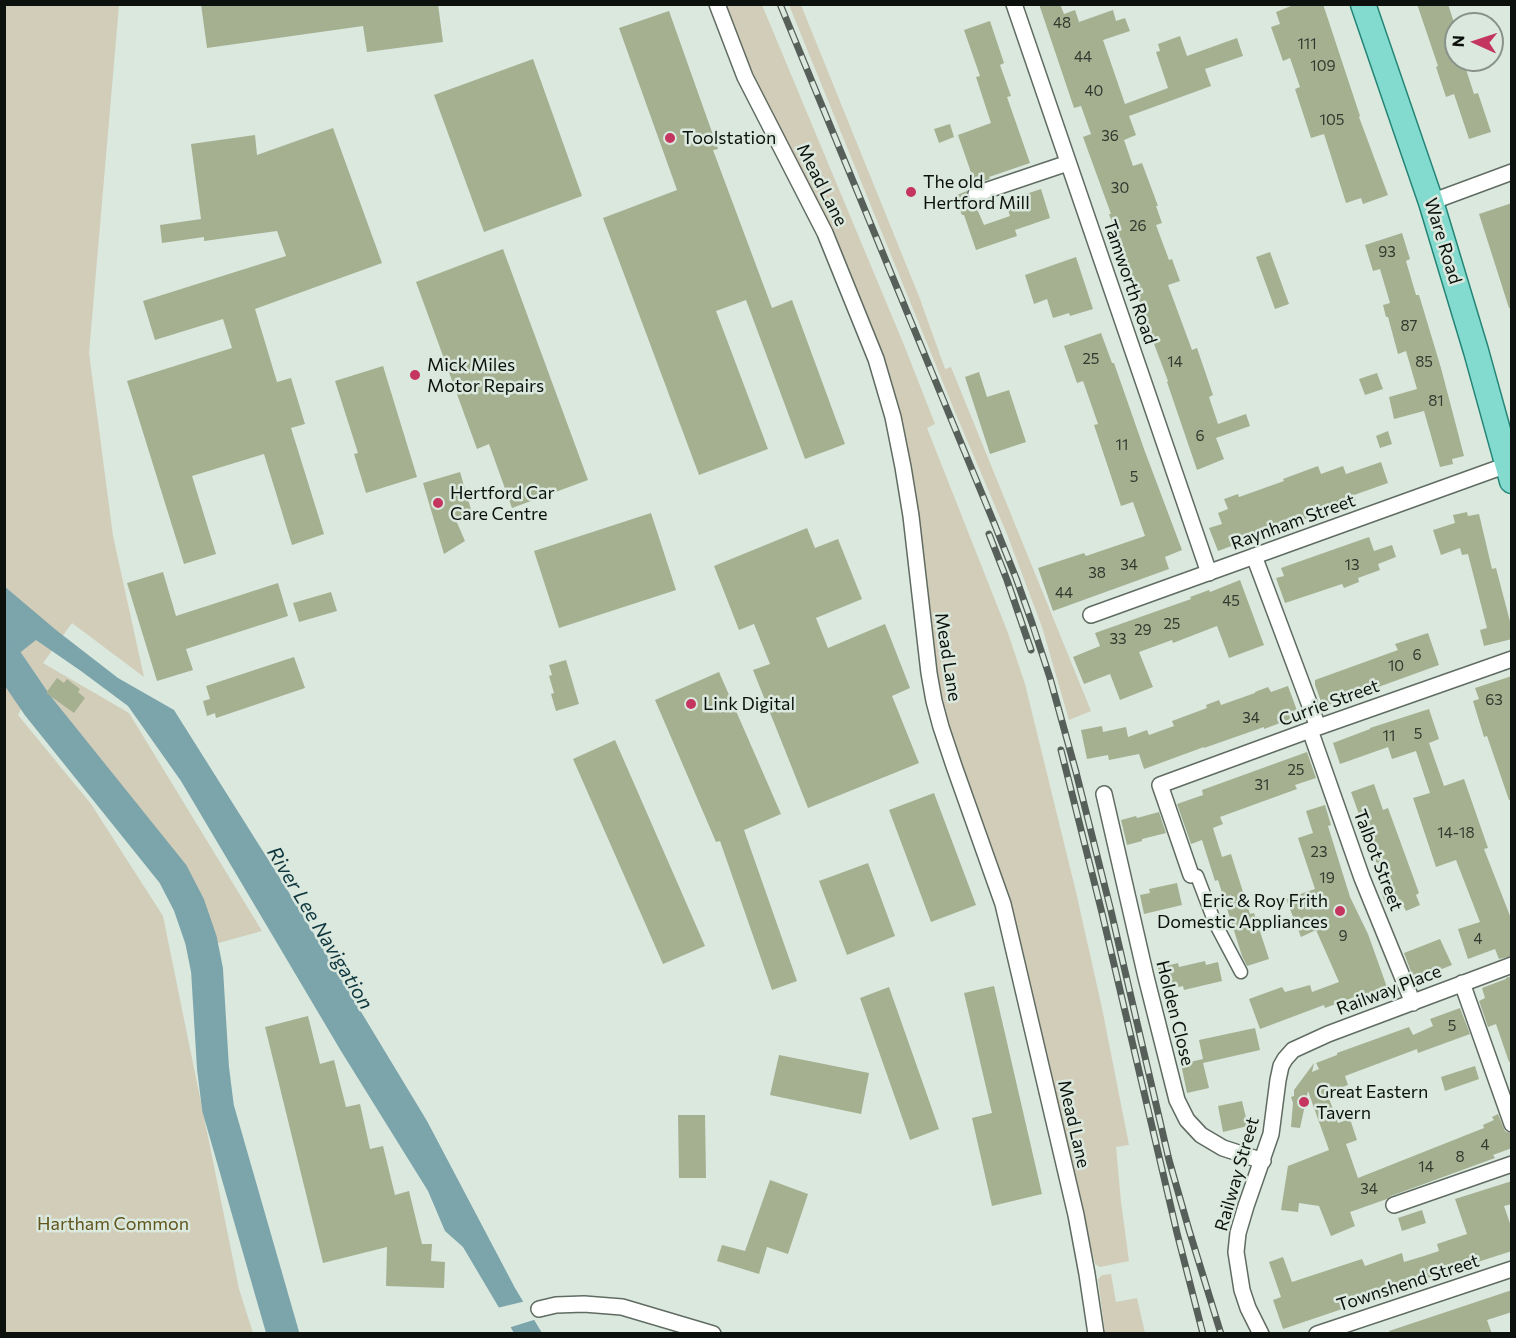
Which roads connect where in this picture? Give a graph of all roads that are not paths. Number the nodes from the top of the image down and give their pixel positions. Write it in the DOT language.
graph roads {
  1 [pos="717,4"];
  2 [pos="1014,4"];
  3 [pos="1363,4"];
  4 [pos="1068,163"];
  5 [pos="1512,172"];
  6 [pos="976,194"];
  7 [pos="1431,202"];
  8 [pos="1509,473"];
  9 [pos="1254,556"];
  10 [pos="1209,573"];
  11 [pos="1091,615"];
  12 [pos="1512,659"];
  13 [pos="1314,729"];
  14 [pos="1104,794"];
  15 [pos="1191,874"];
  16 [pos="1512,965"];
  17 [pos="1241,972"];
  18 [pos="1462,983"];
  19 [pos="1413,1003"];
  20 [pos="1285,1059"];
  21 [pos="1512,1124"];
  22 [pos="1263,1161"];
  23 [pos="1512,1164"];
  24 [pos="1394,1205"];
  25 [pos="1512,1269"];
  26 [pos="539,1310"];
  27 [pos="713,1334"];
  28 [pos="1095,1334"];
  29 [pos="1261,1334"];
  30 [pos="1317,1334"];
  1 -- 28 [label="street, Mead Lane"];
  2 -- 4 [label="street, Tamworth Road"];
  3 -- 7 [label="main road, Ware Road"];
  4 -- 6 [label="street"];
  4 -- 10 [label="street, Tamworth Road"];
  5 -- 7 [label="street"];
  7 -- 8 [label="main road, Ware Road"];
  8 -- 9 [label="street, Raynham Street"];
  9 -- 10 [label="street, Raynham Street"];
  9 -- 13 [label="street, Talbot Street"];
  10 -- 11 [label="street, Raynham Street"];
  12 -- 13 [label="street, Currie Street"];
  13 -- 15 [label="street, Currie Street"];
  13 -- 19 [label="street, Talbot Street"];
  14 -- 22 [label="street, Holden Close"];
  15 -- 17 [label="street"];
  16 -- 18 [label="street, Railway Place"];
  18 -- 19 [label="street, Railway Place"];
  18 -- 21 [label="street"];
  19 -- 20 [label="street, Railway Place"];
  20 -- 22 [label="street, Railway Street"];
  22 -- 29 [label="street, Railway Street"];
  23 -- 24 [label="street"];
  25 -- 30 [label="street, Townshend Street"];
  26 -- 27 [label="street"];
}
